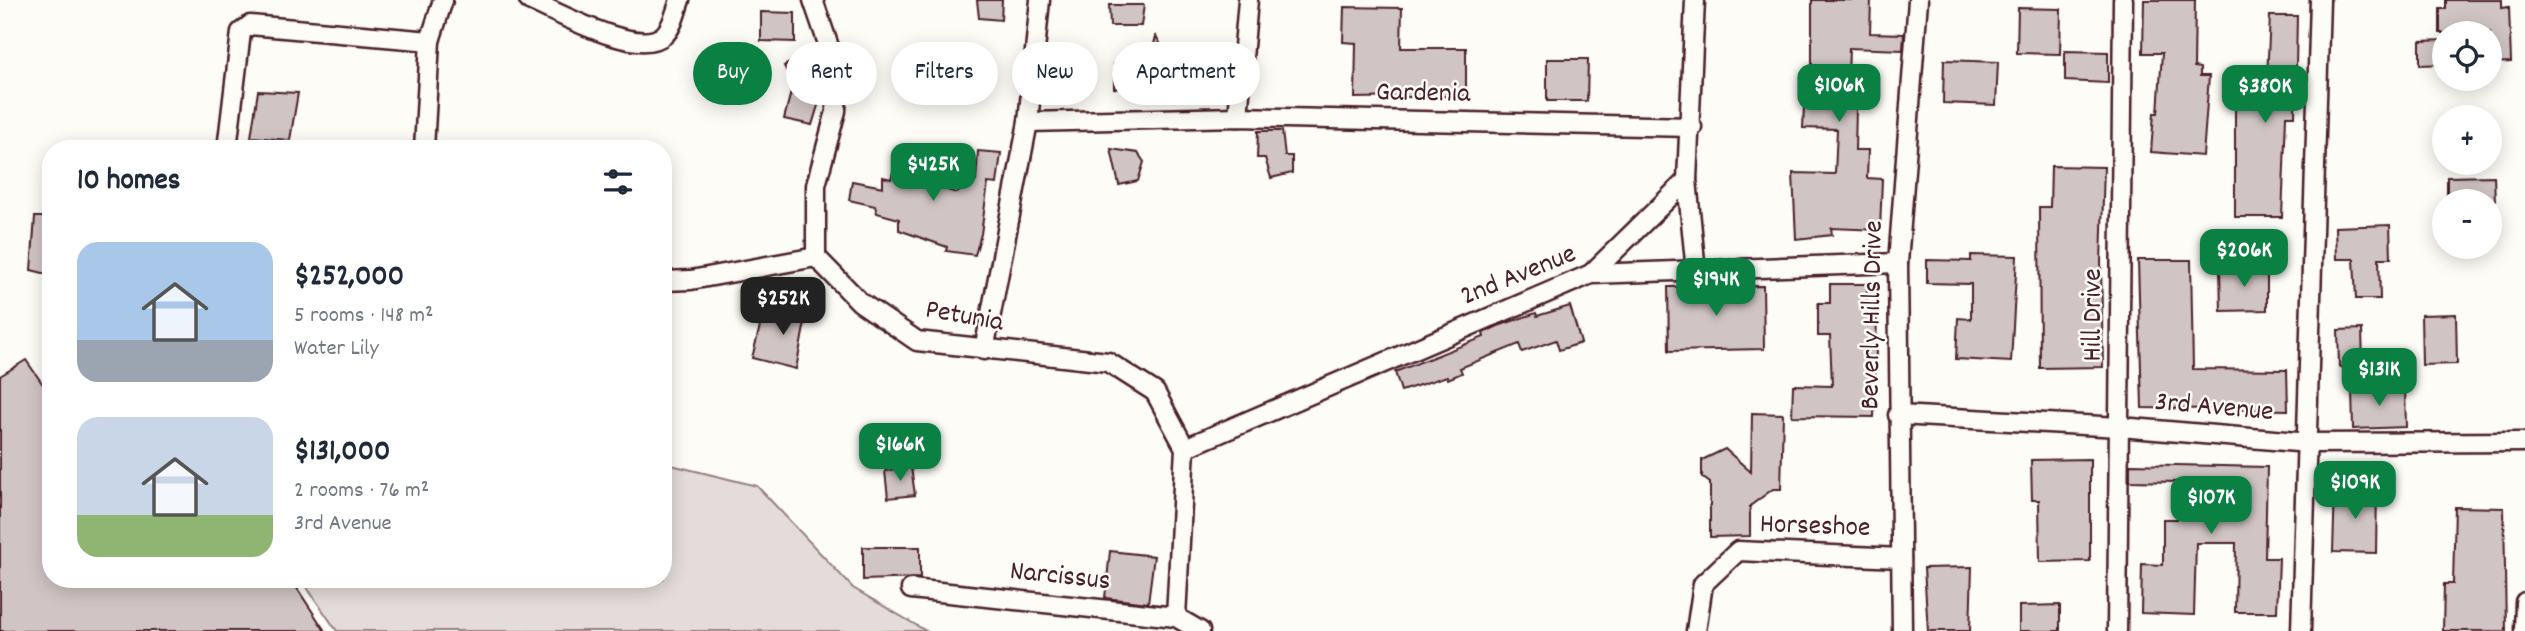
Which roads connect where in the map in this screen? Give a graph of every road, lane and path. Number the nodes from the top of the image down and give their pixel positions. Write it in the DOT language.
graph roads {
  1 [pos="443,0"];
  2 [pos="529,0"];
  3 [pos="680,0"];
  4 [pos="813,0"];
  5 [pos="1040,0"];
  6 [pos="1248,0"];
  7 [pos="1695,0"];
  8 [pos="1918,0"];
  9 [pos="2123,0"];
  10 [pos="2320,0"];
  11 [pos="430,41"];
  12 [pos="1238,117"];
  13 [pos="1028,122"];
  14 [pos="1692,127"];
  15 [pos="228,140"];
  16 [pos="424,140"];
  17 [pos="1687,180"];
  18 [pos="817,257"];
  19 [pos="1898,262"];
  20 [pos="1696,272"];
  21 [pos="1591,274"];
  22 [pos="672,281"];
  23 [pos="984,350"];
  24 [pos="1898,415"];
  25 [pos="2120,427"];
  26 [pos="2525,442"];
  27 [pos="2309,443"];
  28 [pos="1185,449"];
  29 [pos="1901,558"];
  30 [pos="911,589"];
  31 [pos="2525,602"];
  32 [pos="2525,614"];
  33 [pos="1176,617"];
  34 [pos="1200,631"];
  35 [pos="1696,631"];
  36 [pos="1902,631"];
  37 [pos="2117,631"];
  38 [pos="2301,631"];
  39 [pos="2524,631"];
  1 -- 11 [label="street"];
  2 -- 3 [label="street"];
  4 -- 18 [label="street"];
  5 -- 13 [label="street"];
  6 -- 12 [label="street"];
  7 -- 14 [label="street"];
  8 -- 19 [label="street, Beverly Hills Drive"];
  9 -- 25 [label="street, Hill Drive"];
  10 -- 27 [label="street"];
  11 -- 15 [label="street"];
  11 -- 16 [label="street"];
  12 -- 13 [label="street, Gardenia"];
  12 -- 14 [label="street, Gardenia"];
  13 -- 23 [label="street"];
  14 -- 17 [label="street"];
  17 -- 20 [label="street"];
  17 -- 21 [label="street"];
  18 -- 22 [label="street"];
  18 -- 23 [label="street, Petunia"];
  19 -- 20 [label="street, 2nd Avenue"];
  19 -- 24 [label="street, Beverly Hills Drive"];
  20 -- 21 [label="street, 2nd Avenue"];
  21 -- 28 [label="street, 2nd Avenue"];
  23 -- 28 [label="street, Petunia"];
  24 -- 25 [label="street, 3rd Avenue"];
  24 -- 29 [label="street, Beverly Hills Drive"];
  25 -- 27 [label="street, 3rd Avenue"];
  25 -- 37 [label="street, Hill Drive"];
  26 -- 27 [label="street, 3rd Avenue"];
  27 -- 38 [label="street"];
  28 -- 33 [label="street"];
  29 -- 35 [label="street, Horseshoe"];
  29 -- 36 [label="street, Beverly Hills Drive"];
  30 -- 33 [label="street, Narcissus"];
  31 -- 32 [label="street"];
  32 -- 39 [label="street"];
  33 -- 34 [label="street, Narcissus"];
}
